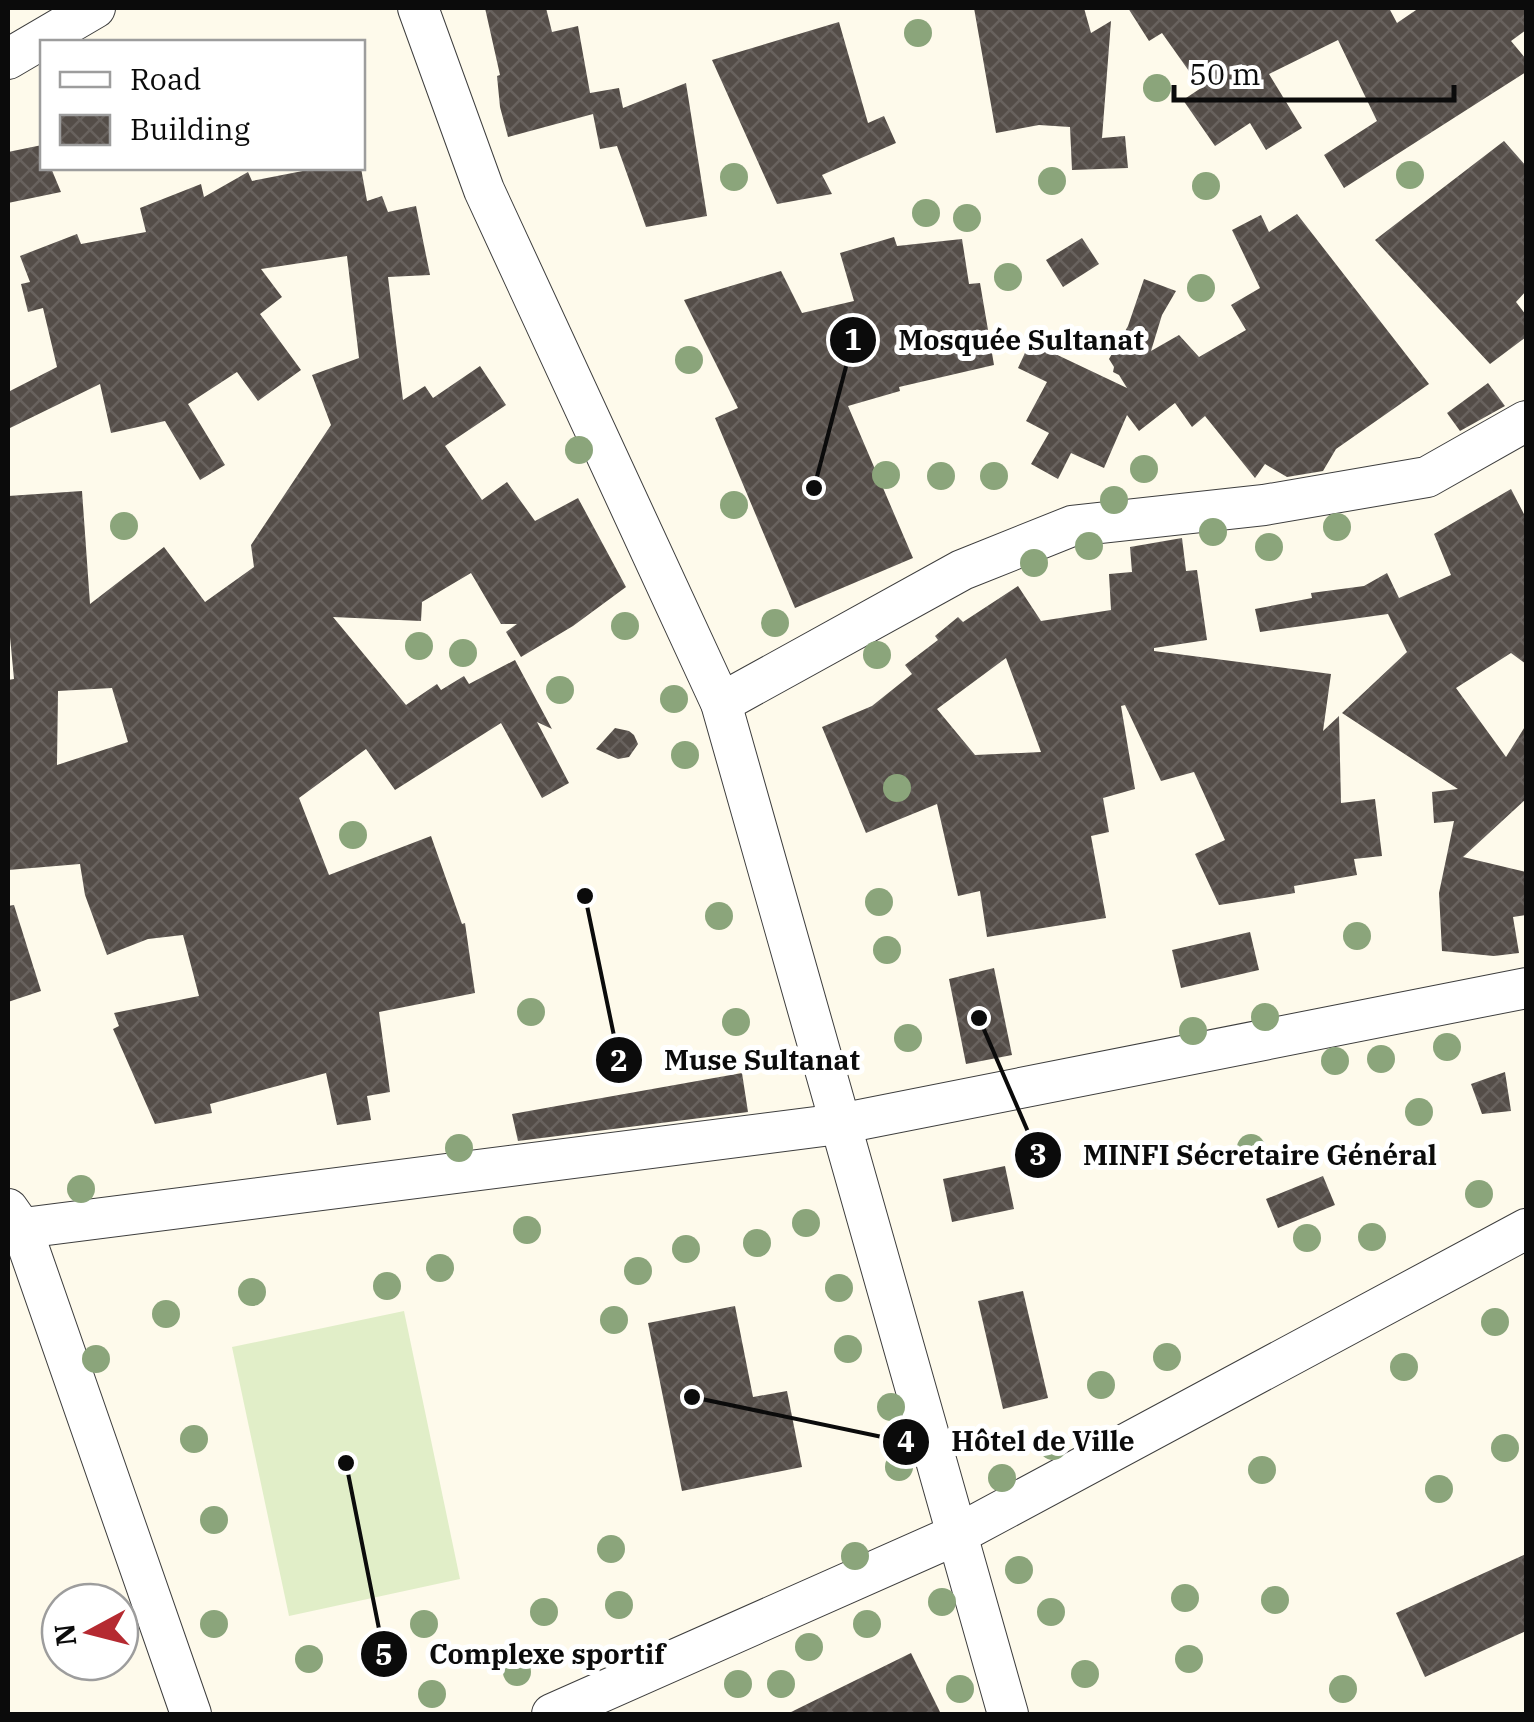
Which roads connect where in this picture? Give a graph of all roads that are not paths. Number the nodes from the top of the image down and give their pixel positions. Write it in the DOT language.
graph roads {
  1 [pos="94,8"];
  2 [pos="418,8"];
  3 [pos="8,58"];
  4 [pos="1526,421"];
  5 [pos="721,703"];
  6 [pos="1526,988"];
  7 [pos="839,1124"];
  8 [pos="12,1223"];
  9 [pos="1526,1229"];
  10 [pos="958,1534"];
  11 [pos="191,1714"];
  12 [pos="552,1714"];
  13 [pos="1008,1714"];
  1 -- 3 [label="street"];
  2 -- 5 [label="street"];
  4 -- 5 [label="street"];
  5 -- 7 [label="street"];
  6 -- 7 [label="street"];
  7 -- 8 [label="street"];
  7 -- 10 [label="street"];
  8 -- 11 [label="street"];
  9 -- 10 [label="street"];
  10 -- 12 [label="street"];
  10 -- 13 [label="street"];
}
